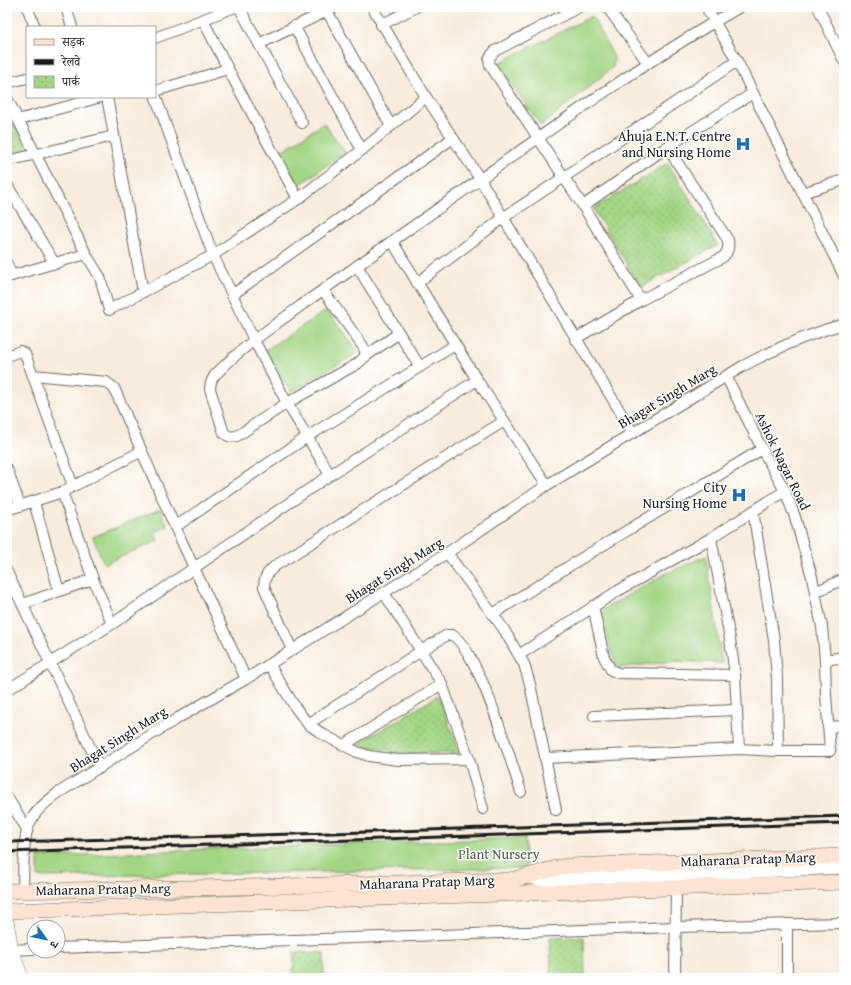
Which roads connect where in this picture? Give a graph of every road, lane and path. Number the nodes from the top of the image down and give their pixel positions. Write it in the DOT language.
graph roads {
  1 [pos="27,7"];
  2 [pos="66,7"];
  3 [pos="235,7"];
  4 [pos="239,7"];
  5 [pos="372,7"];
  6 [pos="415,7"];
  7 [pos="579,7"];
  8 [pos="607,7"];
  9 [pos="706,7"];
  10 [pos="740,7"];
  11 [pos="818,7"];
  12 [pos="331,9"];
  13 [pos="203,20"];
  14 [pos="715,21"];
  15 [pos="381,25"];
  16 [pos="35,26"];
  17 [pos="72,26"];
  18 [pos="294,26"];
  19 [pos="156,38"];
  20 [pos="259,44"];
  21 [pos="737,61"];
  22 [pos="844,61"];
  23 [pos="648,63"];
  24 [pos="228,69"];
  25 [pos="26,78"];
  26 [pos="7,84"];
  27 [pos="156,91"];
  28 [pos="753,94"];
  29 [pos="426,97"];
  30 [pos="7,98"];
  31 [pos="97,98"];
  32 [pos="107,98"];
  33 [pos="156,98"];
  34 [pos="18,120"];
  35 [pos="302,123"];
  36 [pos="391,126"];
  37 [pos="114,136"];
  38 [pos="453,138"];
  39 [pos="538,138"];
  40 [pos="667,147"];
  41 [pos="362,150"];
  42 [pos="36,154"];
  43 [pos="7,161"];
  44 [pos="564,177"];
  45 [pos="480,179"];
  46 [pos="844,180"];
  47 [pos="7,185"];
  48 [pos="802,193"];
  49 [pos="298,198"];
  50 [pos="583,206"];
  51 [pos="503,218"];
  52 [pos="392,241"];
  53 [pos="86,254"];
  54 [pos="213,256"];
  55 [pos="7,264"];
  56 [pos="55,264"];
  57 [pos="358,266"];
  58 [pos="10,276"];
  59 [pos="844,276"];
  60 [pos="417,283"];
  61 [pos="323,290"];
  62 [pos="143,292"];
  63 [pos="232,295"];
  64 [pos="641,300"];
  65 [pos="844,324"];
  66 [pos="399,333"];
  67 [pos="575,339"];
  68 [pos="254,340"];
  69 [pos="455,345"];
  70 [pos="7,356"];
  71 [pos="366,356"];
  72 [pos="420,367"];
  73 [pos="32,375"];
  74 [pos="726,376"];
  75 [pos="477,380"];
  76 [pos="287,403"];
  77 [pos="504,420"];
  78 [pos="633,433"];
  79 [pos="307,437"];
  80 [pos="762,449"];
  81 [pos="142,451"];
  82 [pos="7,469"];
  83 [pos="330,475"];
  84 [pos="547,485"];
  85 [pos="73,486"];
  86 [pos="785,491"];
  87 [pos="62,492"];
  88 [pos="34,502"];
  89 [pos="20,506"];
  90 [pos="7,510"];
  91 [pos="753,511"];
  92 [pos="175,527"];
  93 [pos="710,538"];
  94 [pos="447,553"];
  95 [pos="194,567"];
  96 [pos="7,572"];
  97 [pos="93,579"];
  98 [pos="844,579"];
  99 [pos="58,591"];
  100 [pos="816,592"];
  101 [pos="384,593"];
  102 [pos="23,604"];
  103 [pos="593,606"];
  104 [pos="493,614"];
  105 [pos="112,624"];
  106 [pos="292,650"];
  107 [pos="421,651"];
  108 [pos="519,655"];
  109 [pos="844,657"];
  110 [pos="825,660"];
  111 [pos="51,664"];
  112 [pos="269,664"];
  113 [pos="735,675"];
  114 [pos="246,679"];
  115 [pos="442,684"];
  116 [pos="7,690"];
  117 [pos="737,710"];
  118 [pos="594,716"];
  119 [pos="308,724"];
  120 [pos="844,726"];
  121 [pos="828,727"];
  122 [pos="344,745"];
  123 [pos="738,749"];
  124 [pos="778,751"];
  125 [pos="545,758"];
  126 [pos="469,759"];
  127 [pos="100,768"];
  128 [pos="521,792"];
  129 [pos="7,797"];
  130 [pos="483,809"];
  131 [pos="556,810"];
  132 [pos="27,829"];
  133 [pos="844,856"];
  134 [pos="844,867"];
  135 [pos="527,877"];
  136 [pos="844,882"];
  137 [pos="318,885"];
  138 [pos="168,888"];
  139 [pos="676,888"];
  140 [pos="7,891"];
  141 [pos="23,891"];
  142 [pos="318,901"];
  143 [pos="167,906"];
  144 [pos="7,911"];
  145 [pos="7,921"];
  146 [pos="844,923"];
  147 [pos="787,924"];
  148 [pos="675,927"];
  149 [pos="66,948"];
  150 [pos="26,949"];
  151 [pos="10,950"];
  152 [pos="22,978"];
  153 [pos="675,978"];
  154 [pos="787,978"];
  1 -- 16 [label="street"];
  2 -- 17 [label="street"];
  3 -- 13 [label="street"];
  4 -- 20 [label="street"];
  5 -- 15 [label="street"];
  6 -- 15 [label="street"];
  7 -- 39 [label="street"];
  8 -- 23 [label="street"];
  9 -- 14 [label="street"];
  10 -- 14 [label="street"];
  11 -- 22 [label="street"];
  12 -- 18 [label="street"];
  12 -- 36 [label="street"];
  13 -- 19 [label="street"];
  13 -- 24 [label="street"];
  14 -- 21 [label="street"];
  14 -- 23 [label="street"];
  15 -- 29 [label="street"];
  18 -- 20 [label="street"];
  18 -- 41 [label="street"];
  20 -- 35 [label="street"];
  21 -- 28 [label="street"];
  21 -- 44 [label="street"];
  23 -- 39 [label="street"];
  24 -- 27 [label="street"];
  24 -- 49 [label="street"];
  25 -- 26 [label="street"];
  28 -- 40 [label="street"];
  28 -- 48 [label="street"];
  29 -- 36 [label="street"];
  29 -- 38 [label="street"];
  30 -- 34 [label="street"];
  31 -- 34 [label="street"];
  32 -- 37 [label="street"];
  33 -- 54 [label="street"];
  34 -- 42 [label="street"];
  36 -- 41 [label="street"];
  37 -- 42 [label="street"];
  37 -- 62 [label="street"];
  38 -- 45 [label="street"];
  38 -- 63 [label="street"];
  39 -- 44 [label="street"];
  39 -- 45 [label="street"];
  40 -- 50 [label="street"];
  40 -- 64 [label="street"];
  41 -- 49 [label="street"];
  42 -- 43 [label="street"];
  42 -- 53 [label="street"];
  44 -- 50 [label="street"];
  44 -- 51 [label="street"];
  45 -- 51 [label="street"];
  45 -- 52 [label="street"];
  46 -- 48 [label="street"];
  47 -- 56 [label="street"];
  48 -- 59 [label="street"];
  49 -- 54 [label="street"];
  50 -- 64 [label="street"];
  51 -- 60 [label="street"];
  51 -- 67 [label="street"];
  52 -- 57 [label="street"];
  52 -- 60 [label="street"];
  53 -- 56 [label="street"];
  53 -- 62 [label="street"];
  54 -- 62 [label="street"];
  54 -- 63 [label="street"];
  55 -- 58 [label="street"];
  56 -- 58 [label="street"];
  57 -- 61 [label="street"];
  57 -- 66 [label="street"];
  60 -- 69 [label="street"];
  61 -- 68 [label="street"];
  61 -- 71 [label="street"];
  63 -- 68 [label="street"];
  64 -- 67 [label="street"];
  65 -- 74 [label="street, Bhagat Singh Marg"];
  66 -- 71 [label="street"];
  66 -- 72 [label="street"];
  67 -- 78 [label="street"];
  68 -- 76 [label="street"];
  68 -- 76 [label="street"];
  69 -- 72 [label="street"];
  69 -- 75 [label="street"];
  70 -- 73 [label="street"];
  71 -- 76 [label="street"];
  72 -- 79 [label="street"];
  73 -- 81 [label="street"];
  73 -- 85 [label="street"];
  74 -- 78 [label="street, Bhagat Singh Marg"];
  74 -- 80 [label="street, Ashok Nagar Road"];
  75 -- 77 [label="street"];
  75 -- 83 [label="street"];
  76 -- 79 [label="street"];
  77 -- 84 [label="street"];
  77 -- 106 [label="street"];
  78 -- 84 [label="street, Bhagat Singh Marg"];
  79 -- 83 [label="street"];
  79 -- 92 [label="street"];
  80 -- 86 [label="street, Ashok Nagar Road"];
  80 -- 104 [label="street"];
  81 -- 85 [label="street"];
  81 -- 92 [label="street"];
  82 -- 89 [label="street"];
  83 -- 95 [label="street"];
  84 -- 94 [label="street, Bhagat Singh Marg"];
  85 -- 87 [label="street"];
  86 -- 91 [label="street"];
  86 -- 100 [label="street, Ashok Nagar Road"];
  87 -- 88 [label="street"];
  87 -- 97 [label="street"];
  88 -- 89 [label="street"];
  88 -- 99 [label="street"];
  89 -- 90 [label="street"];
  91 -- 93 [label="street"];
  91 -- 124 [label="street"];
  92 -- 95 [label="street"];
  93 -- 103 [label="street"];
  93 -- 113 [label="street"];
  94 -- 101 [label="street, Bhagat Singh Marg"];
  94 -- 104 [label="street"];
  95 -- 105 [label="street"];
  95 -- 114 [label="street"];
  96 -- 102 [label="street"];
  97 -- 99 [label="street"];
  97 -- 105 [label="street"];
  98 -- 100 [label="street"];
  99 -- 102 [label="street"];
  100 -- 110 [label="street, Ashok Nagar Road"];
  101 -- 106 [label="street, Bhagat Singh Marg"];
  101 -- 107 [label="street"];
  102 -- 111 [label="street"];
  103 -- 108 [label="street"];
  103 -- 113 [label="street"];
  104 -- 108 [label="street"];
  105 -- 111 [label="street"];
  106 -- 112 [label="street, Bhagat Singh Marg"];
  107 -- 115 [label="street"];
  107 -- 119 [label="street"];
  107 -- 128 [label="street"];
  108 -- 125 [label="street"];
  109 -- 110 [label="street"];
  110 -- 121 [label="street, Ashok Nagar Road"];
  111 -- 116 [label="street"];
  111 -- 127 [label="street"];
  112 -- 114 [label="street, Bhagat Singh Marg"];
  112 -- 119 [label="street"];
  113 -- 117 [label="street"];
  114 -- 127 [label="street, Bhagat Singh Marg"];
  115 -- 122 [label="street"];
  115 -- 126 [label="street"];
  117 -- 118 [label="street"];
  117 -- 123 [label="street"];
  119 -- 122 [label="street"];
  120 -- 121 [label="street"];
  121 -- 124 [label="street, Ashok Nagar Road"];
  122 -- 126 [label="street"];
  123 -- 124 [label="street"];
  123 -- 125 [label="street"];
  125 -- 131 [label="street"];
  126 -- 130 [label="street"];
  127 -- 132 [label="street, Bhagat Singh Marg"];
  129 -- 132 [label="street"];
  132 -- 141 [label="street, Bhagat Singh Marg"];
  133 -- 135 [label="main road, Maharana Pratap Marg"];
  134 -- 135 [label="street"];
  135 -- 137 [label="main road, Maharana Pratap Marg"];
  136 -- 139 [label="main road, Maharana Pratap Marg"];
  137 -- 138 [label="main road, Maharana Pratap Marg"];
  137 -- 142 [label="main road"];
  138 -- 141 [label="main road, Maharana Pratap Marg"];
  138 -- 143 [label="main road"];
  139 -- 142 [label="main road, Maharana Pratap Marg"];
  139 -- 148 [label="street"];
  140 -- 141 [label="main road, Maharana Pratap Marg"];
  142 -- 143 [label="main road, Maharana Pratap Marg"];
  143 -- 144 [label="main road, Maharana Pratap Marg"];
  145 -- 151 [label="street"];
  146 -- 147 [label="street"];
  147 -- 148 [label="street"];
  147 -- 154 [label="street"];
  148 -- 149 [label="street"];
  148 -- 153 [label="street"];
  150 -- 151 [label="street"];
  151 -- 152 [label="street"];
}
